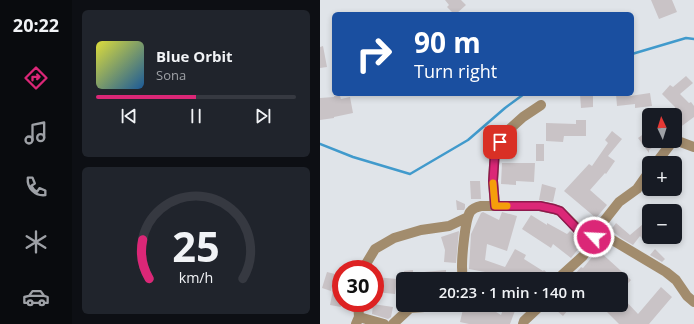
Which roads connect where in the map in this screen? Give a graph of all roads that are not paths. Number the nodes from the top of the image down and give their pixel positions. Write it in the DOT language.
graph roads {
  1 [pos="540,105"];
  2 [pos="682,143"];
  3 [pos="694,147"];
  4 [pos="668,148"];
  5 [pos="661,156"];
  6 [pos="642,182"];
  7 [pos="495,206"];
  8 [pos="468,217"];
  9 [pos="597,236"];
  10 [pos="368,260"];
  11 [pos="462,272"];
  12 [pos="565,272"];
  13 [pos="694,302"];
  14 [pos="406,312"];
  15 [pos="533,312"];
  16 [pos="357,320"];
  17 [pos="384,324"];
  18 [pos="393,324"];
  19 [pos="523,324"];
  1 -- 7 [label="street"];
  2 -- 3 [label="street"];
  4 -- 5 [label="street"];
  6 -- 9 [label="street"];
  7 -- 8 [label="street"];
  7 -- 9 [label="street"];
  8 -- 10 [label="street"];
  8 -- 11 [label="street"];
  9 -- 12 [label="street"];
  9 -- 13 [label="street"];
  14 -- 18 [label="street"];
  15 -- 19 [label="street"];
  16 -- 17 [label="street"];
}
